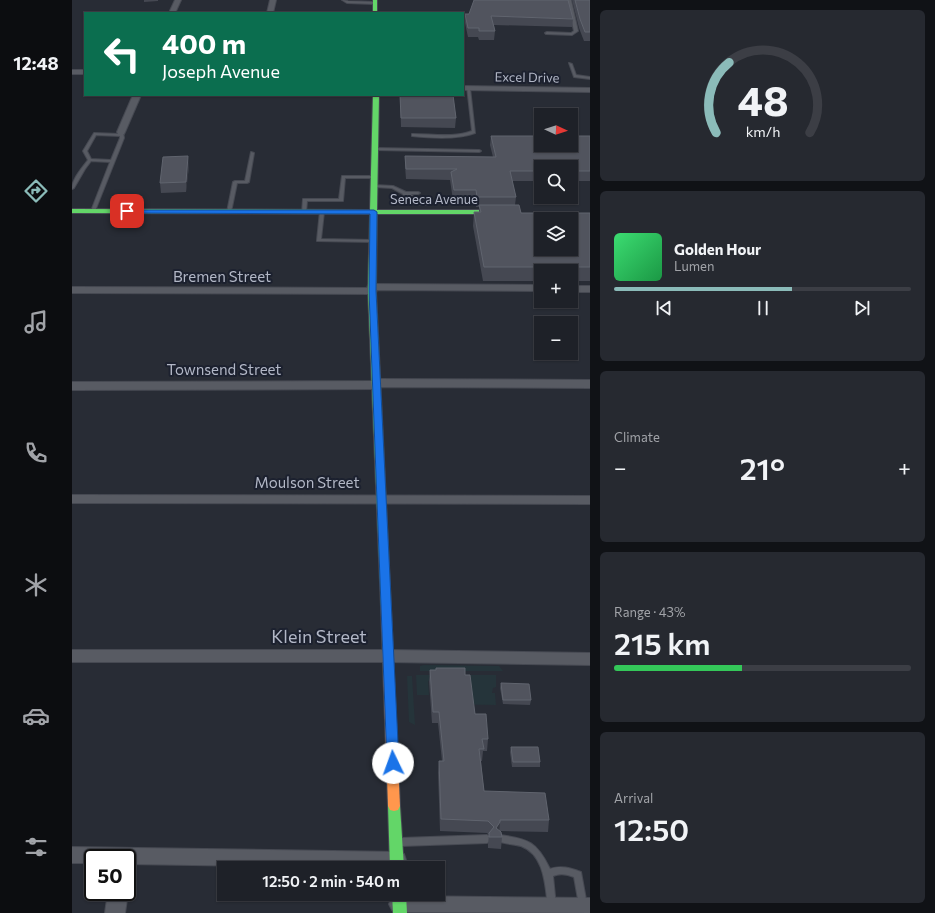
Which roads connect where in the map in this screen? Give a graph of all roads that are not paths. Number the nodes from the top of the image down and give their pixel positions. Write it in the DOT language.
graph roads {
  1 [pos="178,0"];
  2 [pos="273,0"];
  3 [pos="344,0"];
  4 [pos="569,0"];
  5 [pos="375,1"];
  6 [pos="172,12"];
  7 [pos="270,12"];
  8 [pos="375,12"];
  9 [pos="547,33"];
  10 [pos="570,64"];
  11 [pos="72,72"];
  12 [pos="84,72"];
  13 [pos="590,78"];
  14 [pos="465,88"];
  15 [pos="590,90"];
  16 [pos="137,96"];
  17 [pos="376,96"];
  18 [pos="121,134"];
  19 [pos="413,135"];
  20 [pos="376,149"];
  21 [pos="479,151"];
  22 [pos="252,153"];
  23 [pos="90,160"];
  24 [pos="113,161"];
  25 [pos="376,177"];
  26 [pos="375,186"];
  27 [pos="72,188"];
  28 [pos="405,193"];
  29 [pos="418,193"];
  30 [pos="411,196"];
  31 [pos="427,198"];
  32 [pos="404,199"];
  33 [pos="420,200"];
  34 [pos="412,203"];
  35 [pos="426,204"];
  36 [pos="72,211"];
  37 [pos="93,211"];
  38 [pos="229,212"];
  39 [pos="304,212"];
  40 [pos="322,212"];
  41 [pos="374,212"];
  42 [pos="432,212"];
  43 [pos="511,212"];
  44 [pos="373,241"];
  45 [pos="534,288"];
  46 [pos="372,289"];
  47 [pos="578,289"];
  48 [pos="590,289"];
  49 [pos="72,290"];
  50 [pos="377,384"];
  51 [pos="590,384"];
  52 [pos="72,386"];
  53 [pos="72,499"];
  54 [pos="382,499"];
  55 [pos="590,500"];
  56 [pos="72,656"];
  57 [pos="388,656"];
  58 [pos="590,658"];
  59 [pos="487,839"];
  60 [pos="500,839"];
  61 [pos="72,855"];
  62 [pos="84,855"];
  63 [pos="136,856"];
  64 [pos="397,857"];
  65 [pos="548,874"];
  66 [pos="117,901"];
  67 [pos="399,904"];
  68 [pos="552,906"];
  69 [pos="587,906"];
  70 [pos="115,913"];
  1 -- 6 [label="street"];
  2 -- 7 [label="street"];
  3 -- 5 [label="lane"];
  4 -- 9 [label="lane"];
  5 -- 8 [label="main road"];
  10 -- 13 [label="lane"];
  11 -- 12 [label="street"];
  14 -- 15 [label="street, Excel Drive"];
  14 -- 19 [label="lane"];
  16 -- 18 [label="street"];
  17 -- 20 [label="main road"];
  18 -- 23 [label="lane"];
  18 -- 24 [label="lane"];
  20 -- 21 [label="lane"];
  20 -- 25 [label="main road"];
  22 -- 38 [label="lane"];
  23 -- 24 [label="lane"];
  23 -- 27 [label="lane"];
  24 -- 37 [label="lane"];
  25 -- 26 [label="main road"];
  25 -- 39 [label="lane"];
  26 -- 28 [label="lane"];
  26 -- 41 [label="main road"];
  28 -- 29 [label="lane"];
  28 -- 30 [label="lane"];
  28 -- 32 [label="lane"];
  31 -- 35 [label="lane"];
  33 -- 35 [label="lane"];
  34 -- 35 [label="lane"];
  35 -- 42 [label="lane"];
  36 -- 37 [label="main road, Seneca Avenue"];
  37 -- 38 [label="main road, Seneca Avenue"];
  38 -- 39 [label="main road, Seneca Avenue"];
  39 -- 40 [label="main road, Seneca Avenue"];
  40 -- 41 [label="main road, Seneca Avenue"];
  40 -- 44 [label="lane"];
  41 -- 42 [label="main road, Seneca Avenue"];
  41 -- 44 [label="main road"];
  42 -- 43 [label="main road, Seneca Avenue"];
  44 -- 46 [label="main road"];
  45 -- 46 [label="street, Bremen Street"];
  46 -- 49 [label="street, Bremen Street"];
  46 -- 50 [label="main road"];
  47 -- 48 [label="street"];
  50 -- 51 [label="street, Townsend Street"];
  50 -- 52 [label="street, Townsend Street"];
  50 -- 54 [label="main road"];
  53 -- 54 [label="street, Moulson Street"];
  54 -- 55 [label="street, Moulson Street"];
  54 -- 57 [label="main road"];
  56 -- 57 [label="street, Klein Street"];
  57 -- 58 [label="street, Klein Street"];
  57 -- 64 [label="main road"];
  59 -- 64 [label="lane"];
  60 -- 65 [label="lane"];
  61 -- 62 [label="street"];
  63 -- 64 [label="street"];
  65 -- 68 [label="lane"];
  65 -- 69 [label="lane"];
  66 -- 70 [label="street"];
  67 -- 68 [label="street"];
  68 -- 69 [label="street"];
}
